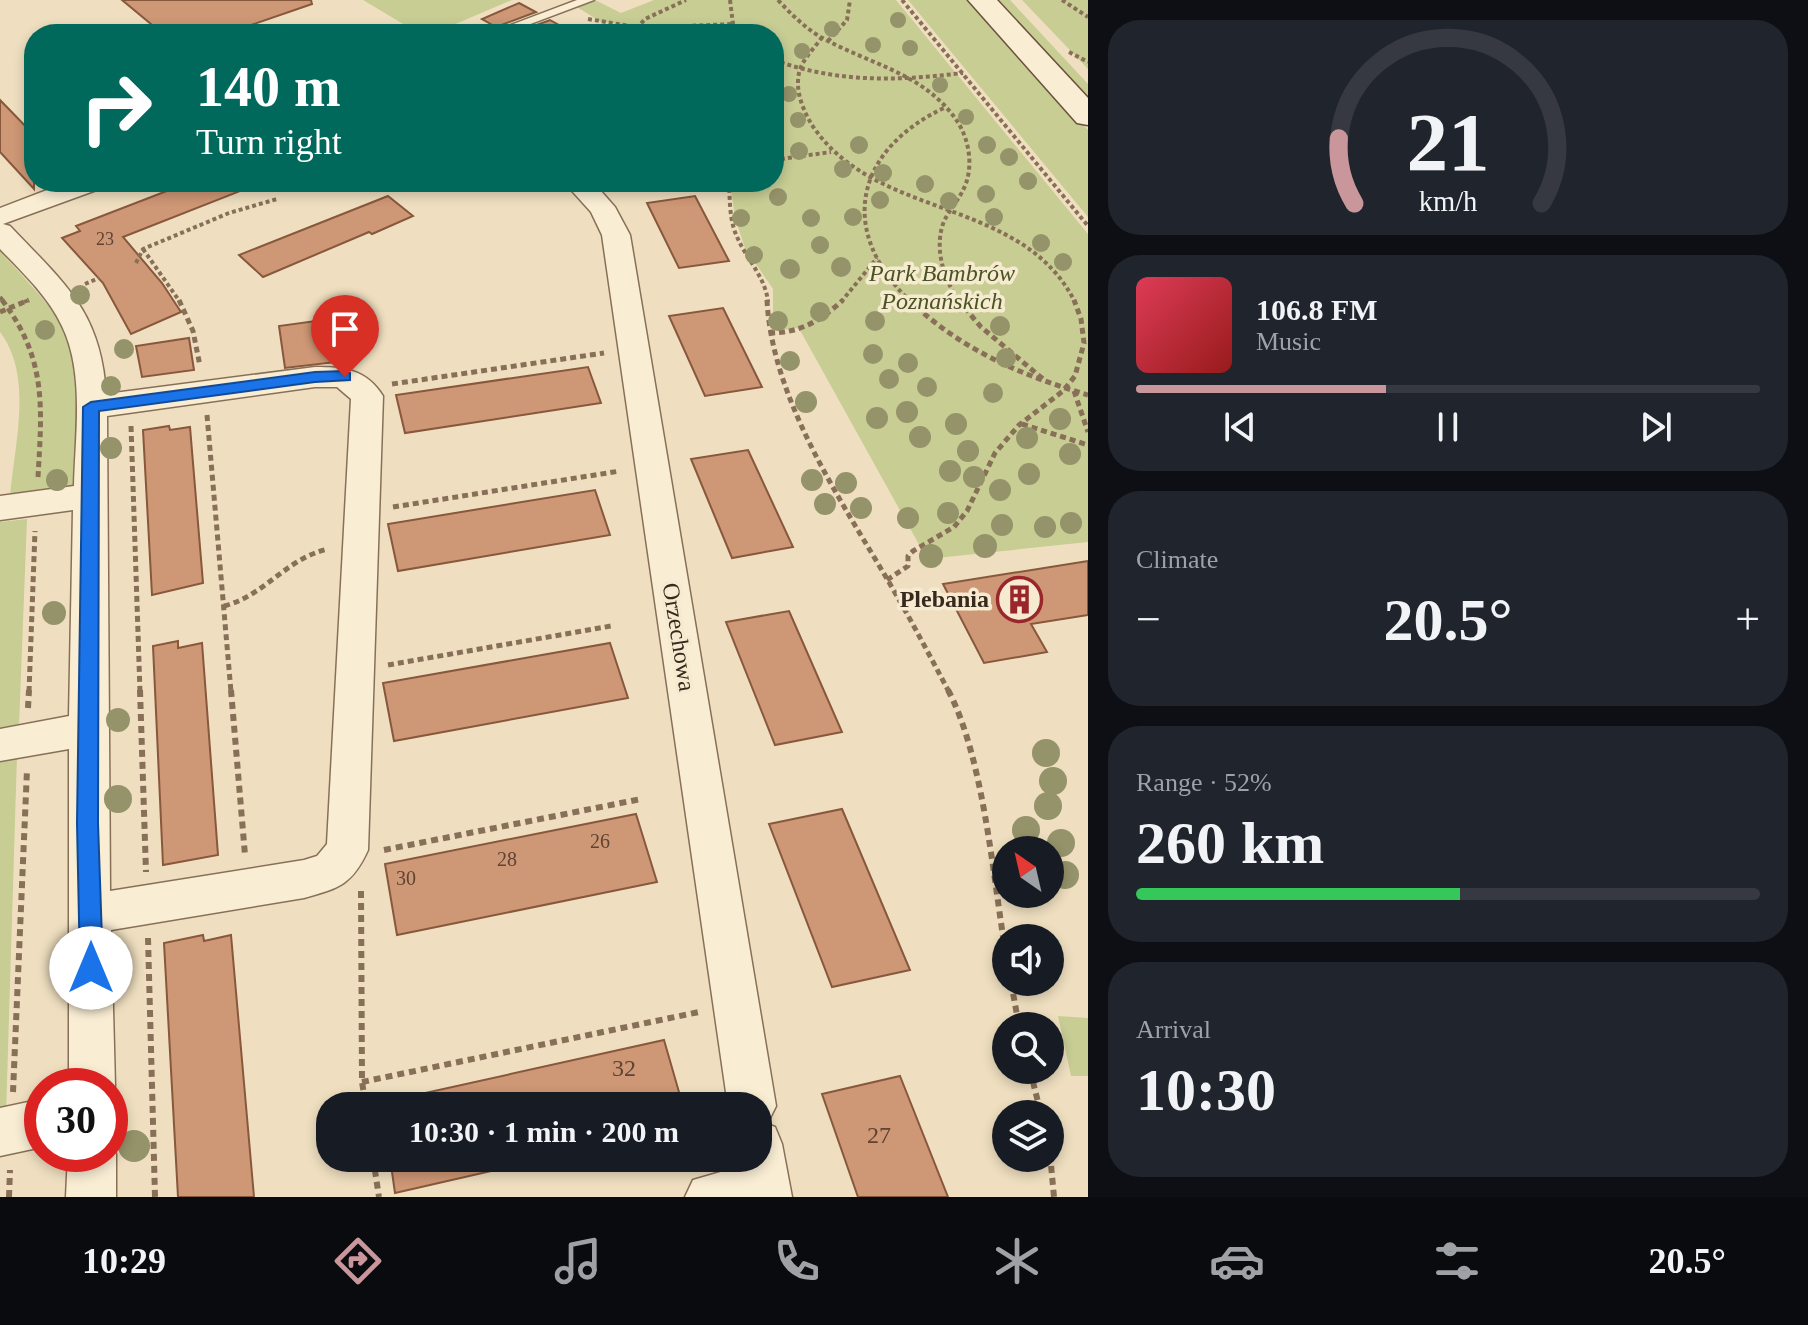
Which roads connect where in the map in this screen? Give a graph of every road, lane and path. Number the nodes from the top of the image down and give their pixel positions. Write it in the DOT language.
graph roads {
  1 [pos="588,0"];
  2 [pos="686,0"];
  3 [pos="730,0"];
  4 [pos="778,0"];
  5 [pos="850,0"];
  6 [pos="902,0"];
  7 [pos="982,0"];
  8 [pos="1062,0"];
  9 [pos="569,7"];
  10 [pos="1088,17"];
  11 [pos="521,24"];
  12 [pos="602,24"];
  13 [pos="643,24"];
  14 [pos="733,24"];
  15 [pos="822,37"];
  16 [pos="828,41"];
  17 [pos="784,64"];
  18 [pos="799,71"];
  19 [pos="963,73"];
  20 [pos="912,79"];
  21 [pos="946,107"];
  22 [pos="1088,116"];
  23 [pos="832,151"];
  24 [pos="784,158"];
  25 [pos="869,177"];
  26 [pos="66,192"];
  27 [pos="586,192"];
  28 [pos="729,192"];
  29 [pos="277,199"];
  30 [pos="950,211"];
  31 [pos="0,217"];
  32 [pos="1088,226"];
  33 [pos="0,232"];
  34 [pos="143,249"];
  35 [pos="877,258"];
  36 [pos="136,263"];
  37 [pos="74,274"];
  38 [pos="92,296"];
  39 [pos="0,297"];
  40 [pos="769,333"];
  41 [pos="617,352"];
  42 [pos="1043,379"];
  43 [pos="1065,388"];
  44 [pos="1074,391"];
  45 [pos="204,392"];
  46 [pos="1088,395"];
  47 [pos="367,396"];
  48 [pos="130,402"];
  49 [pos="91,407"];
  50 [pos="1021,423"];
  51 [pos="1088,432"];
  52 [pos="1088,445"];
  53 [pos="653,468"];
  54 [pos="91,496"];
  55 [pos="36,503"];
  56 [pos="0,508"];
  57 [pos="362,529"];
  58 [pos="887,580"];
  59 [pos="224,606"];
  60 [pos="611,626"];
  61 [pos="355,670"];
  62 [pos="90,729"];
  63 [pos="14,742"];
  64 [pos="641,799"];
  65 [pos="376,852"];
  66 [pos="248,888"];
  67 [pos="147,905"];
  68 [pos="91,914"];
  69 [pos="1001,924"];
  70 [pos="736,1006"];
  71 [pos="92,1068"];
  72 [pos="362,1082"];
  73 [pos="750,1092"];
  74 [pos="18,1128"];
  75 [pos="92,1172"];
  76 [pos="375,1172"];
  77 [pos="1052,1172"];
  78 [pos="764,1176"];
  79 [pos="91,1197"];
  80 [pos="155,1197"];
  81 [pos="379,1197"];
  82 [pos="710,1197"];
  83 [pos="1054,1197"];
  1 -- 9 [label="lane"];
  2 -- 13 [label="path"];
  3 -- 14 [label="path"];
  4 -- 15 [label="path"];
  5 -- 16 [label="path"];
  6 -- 19 [label="path"];
  7 -- 22 [label="main road"];
  8 -- 10 [label="path"];
  9 -- 11 [label="lane"];
  9 -- 12 [label="path"];
  15 -- 16 [label="path"];
  15 -- 18 [label="path"];
  16 -- 20 [label="path"];
  17 -- 18 [label="path"];
  18 -- 20 [label="path"];
  18 -- 23 [label="path"];
  19 -- 20 [label="path"];
  19 -- 32 [label="path"];
  20 -- 21 [label="path"];
  21 -- 25 [label="path"];
  21 -- 30 [label="path"];
  23 -- 24 [label="path"];
  23 -- 25 [label="path"];
  25 -- 30 [label="path"];
  25 -- 35 [label="path"];
  26 -- 31 [label="street"];
  27 -- 53 [label="street, Orzechowa"];
  28 -- 40 [label="path"];
  29 -- 34 [label="path"];
  30 -- 42 [label="path"];
  30 -- 43 [label="path"];
  33 -- 49 [label="street"];
  34 -- 36 [label="path"];
  34 -- 45 [label="path"];
  35 -- 40 [label="path"];
  35 -- 42 [label="path"];
  37 -- 38 [label="path"];
  39 -- 55 [label="path"];
  40 -- 58 [label="path"];
  41 -- 47 [label="path"];
  42 -- 43 [label="path"];
  43 -- 44 [label="path"];
  43 -- 50 [label="path"];
  44 -- 46 [label="path"];
  44 -- 51 [label="path"];
  45 -- 47 [label="street"];
  45 -- 48 [label="street"];
  45 -- 59 [label="path"];
  47 -- 57 [label="street"];
  48 -- 49 [label="street"];
  48 -- 67 [label="path"];
  49 -- 54 [label="street"];
  50 -- 52 [label="path"];
  50 -- 58 [label="path"];
  53 -- 57 [label="path"];
  53 -- 70 [label="street, Orzechowa"];
  54 -- 55 [label="street"];
  54 -- 62 [label="street"];
  55 -- 56 [label="street"];
  55 -- 63 [label="path"];
  57 -- 59 [label="path"];
  57 -- 61 [label="street"];
  58 -- 69 [label="path"];
  59 -- 66 [label="path"];
  60 -- 61 [label="path"];
  61 -- 66 [label="street"];
  62 -- 63 [label="street"];
  62 -- 68 [label="street"];
  63 -- 74 [label="path"];
  64 -- 65 [label="path"];
  66 -- 67 [label="street"];
  67 -- 68 [label="street"];
  67 -- 80 [label="path"];
  68 -- 71 [label="street"];
  70 -- 72 [label="path"];
  70 -- 73 [label="street, Orzechowa"];
  75 -- 79 [label="street"];
  76 -- 81 [label="path"];
  77 -- 83 [label="path"];
  78 -- 82 [label="street"];
}
